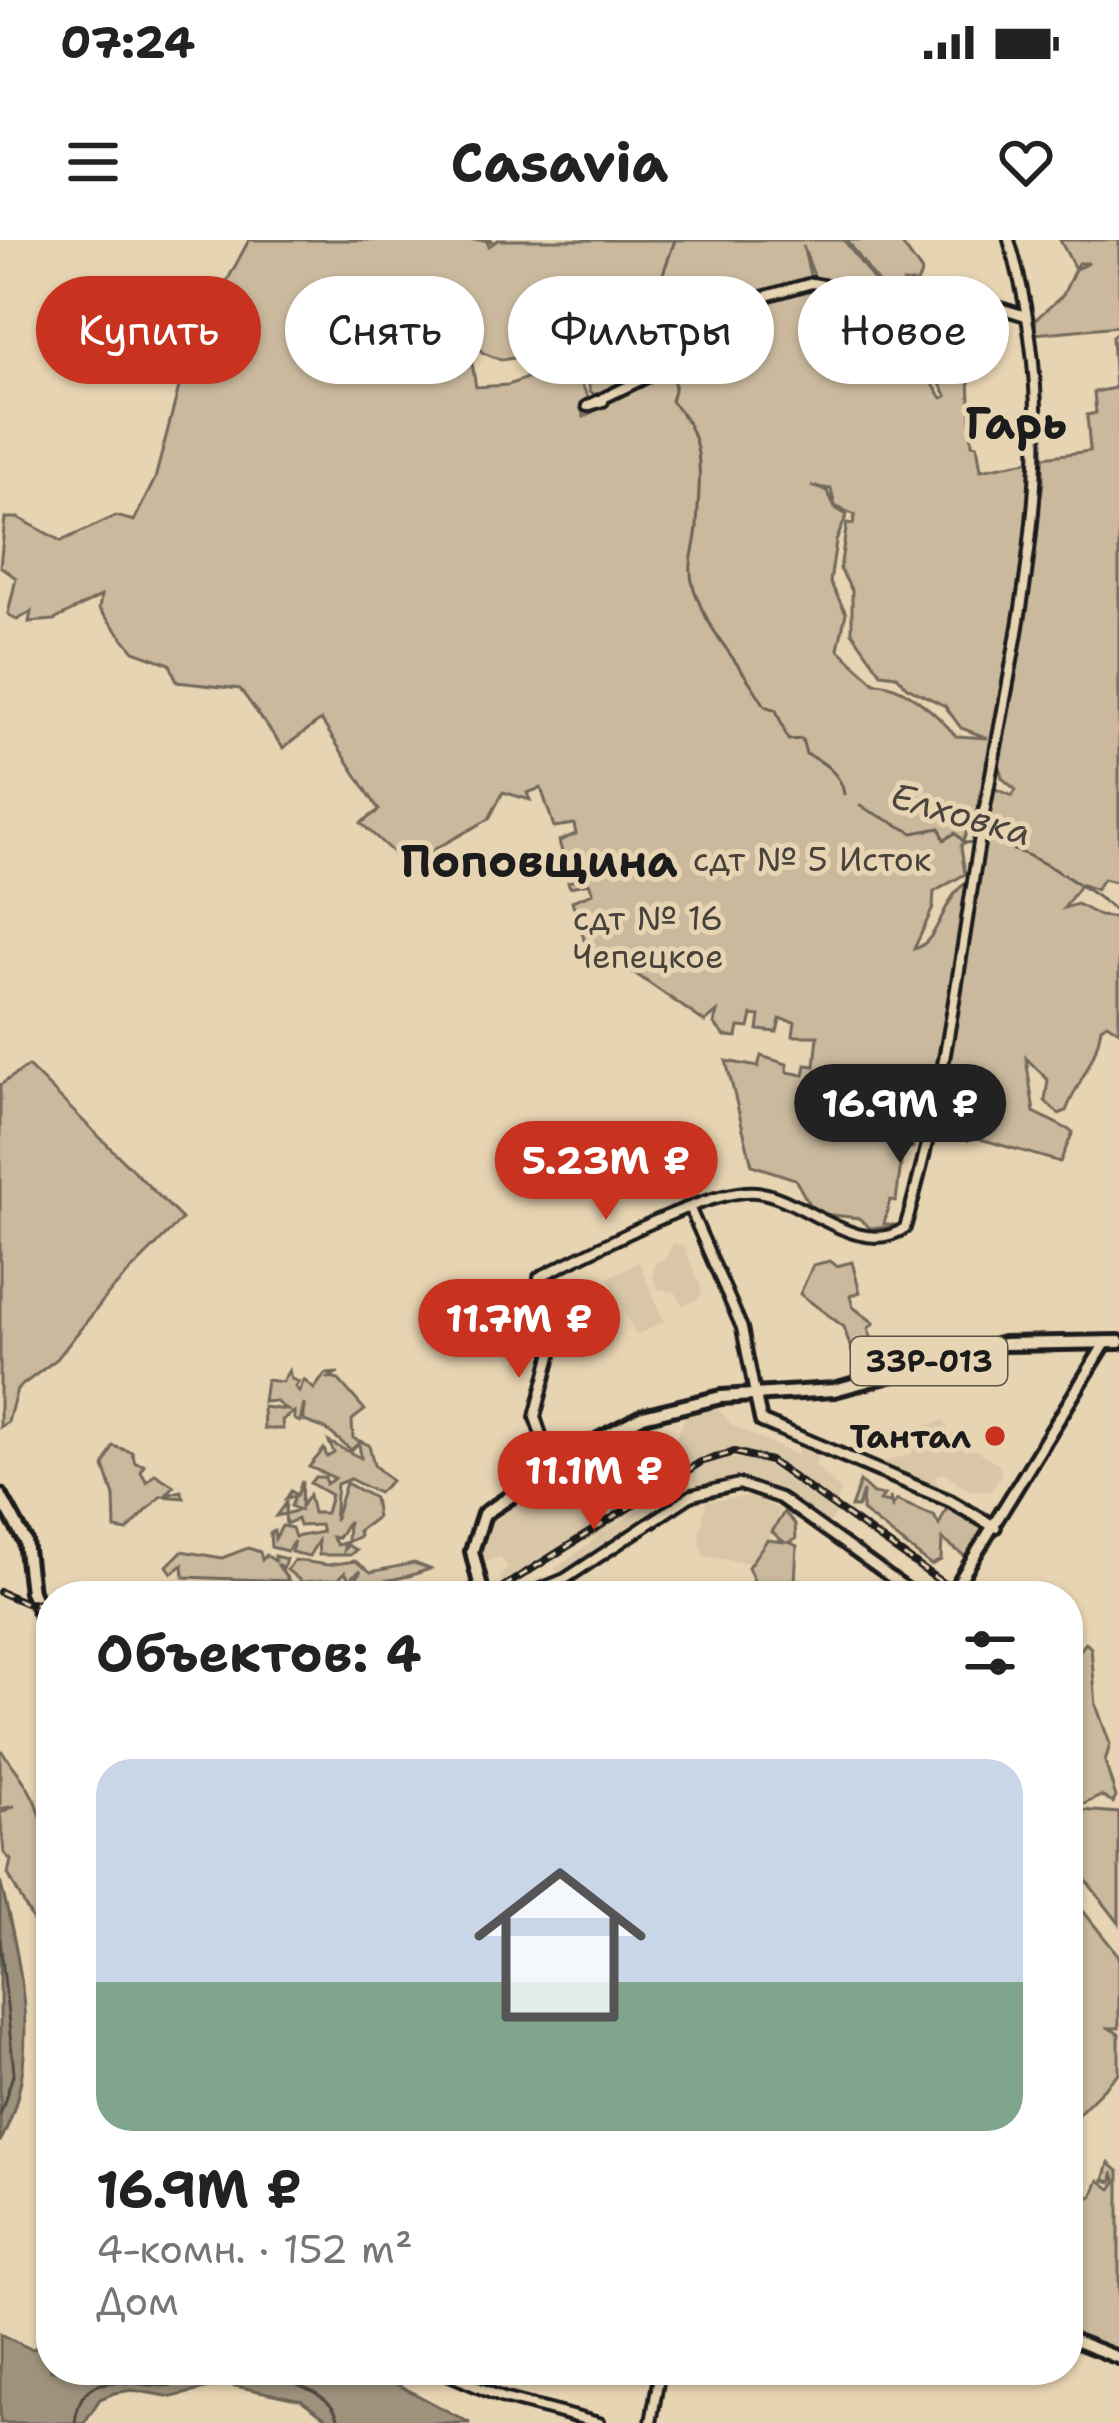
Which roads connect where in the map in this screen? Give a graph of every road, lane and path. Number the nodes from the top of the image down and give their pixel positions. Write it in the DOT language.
graph roads {
  1 [pos="1009,240"];
  2 [pos="1028,317"];
  3 [pos="603,400"];
  4 [pos="690,1209"];
  5 [pos="1113,1342"];
  6 [pos="754,1394"];
  7 [pos="552,1467"];
  8 [pos="0,1495"];
  9 [pos="995,1527"];
  10 [pos="480,1581"];
  11 [pos="560,1581"];
  12 [pos="895,1581"];
  13 [pos="960,1581"];
  14 [pos="36,1603"];
  15 [pos="1083,2344"];
  16 [pos="1119,2358"];
  17 [pos="473,2385"];
  18 [pos="657,2385"];
  19 [pos="599,2423"];
  20 [pos="651,2423"];
  1 -- 2 [label="street"];
  2 -- 3 [label="street"];
  2 -- 4 [label="street"];
  4 -- 6 [label="street"];
  4 -- 7 [label="street"];
  5 -- 6 [label="main road, 33Р-013"];
  5 -- 9 [label="main road"];
  6 -- 7 [label="main road, 33Р-013"];
  6 -- 9 [label="main road"];
  7 -- 10 [label="main road, 33Р-013"];
  8 -- 14 [label="main road"];
  9 -- 13 [label="main road"];
  11 -- 12 [label="street"];
  15 -- 16 [label="main road"];
  17 -- 19 [label="street"];
  18 -- 20 [label="street"];
}
